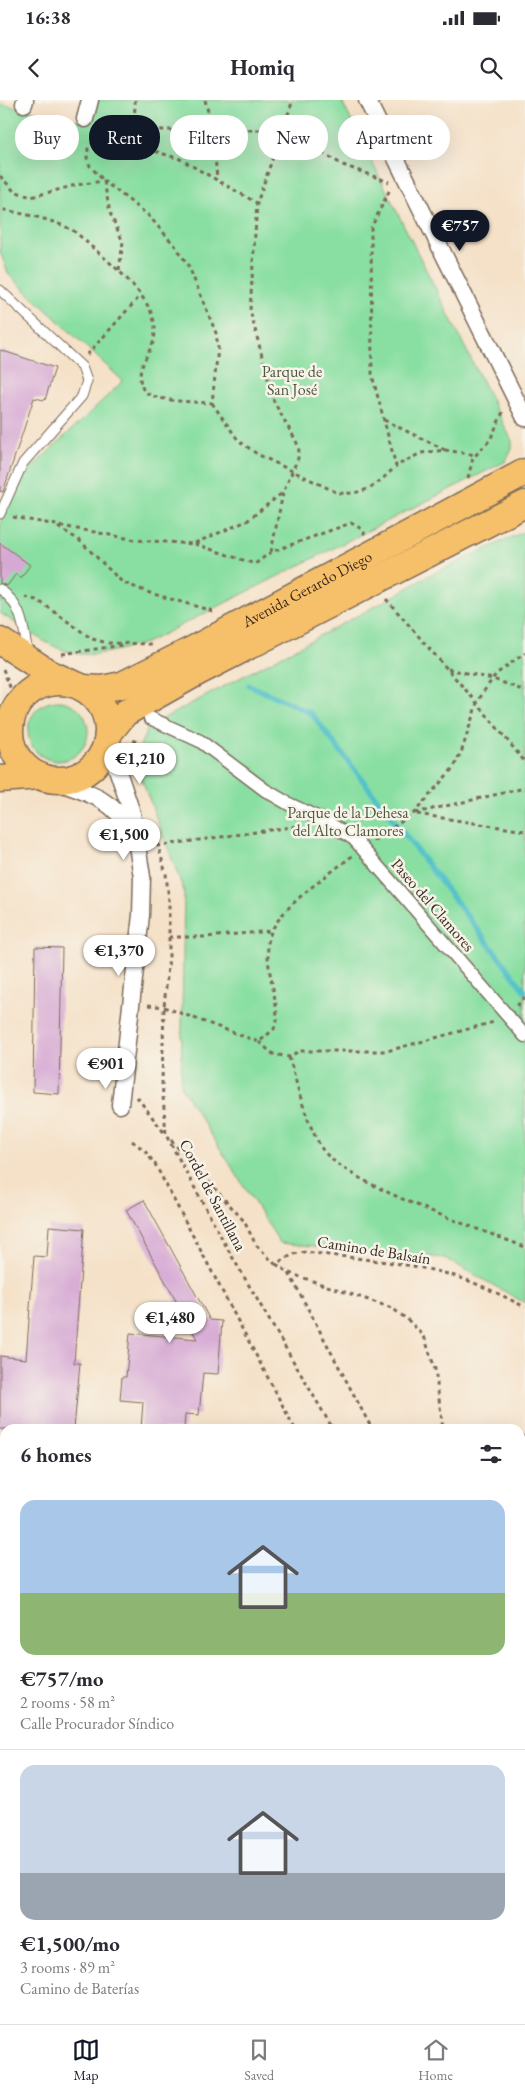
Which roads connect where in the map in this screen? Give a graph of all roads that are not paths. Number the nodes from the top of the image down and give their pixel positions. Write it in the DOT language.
graph roads {
  1 [pos="90,100"];
  2 [pos="367,100"];
  3 [pos="85,119"];
  4 [pos="0,290"];
  5 [pos="525,418"];
  6 [pos="525,472"];
  7 [pos="525,504"];
  8 [pos="5,515"];
  9 [pos="0,588"];
  10 [pos="0,641"];
  11 [pos="29,661"];
  12 [pos="79,686"];
  13 [pos="7,713"];
  14 [pos="150,718"];
  15 [pos="108,737"];
  16 [pos="44,778"];
  17 [pos="0,779"];
  18 [pos="136,840"];
  19 [pos="525,1036"];
  20 [pos="120,1105"];
  1 -- 3 [label="street"];
  2 -- 5 [label="street"];
  4 -- 8 [label="lane"];
  6 -- 12 [label="main road, Avenida Gerardo Diego"];
  7 -- 15 [label="main road, Avenida Gerardo Diego"];
  9 -- 11 [label="lane"];
  10 -- 11 [label="main road"];
  11 -- 12 [label="main road"];
  12 -- 13 [label="main road"];
  12 -- 15 [label="main road"];
  13 -- 16 [label="main road"];
  14 -- 19 [label="street, Paseo del Clamores"];
  15 -- 16 [label="main road"];
  15 -- 18 [label="street"];
  16 -- 17 [label="main road"];
  16 -- 18 [label="street"];
  18 -- 20 [label="street"];
}
